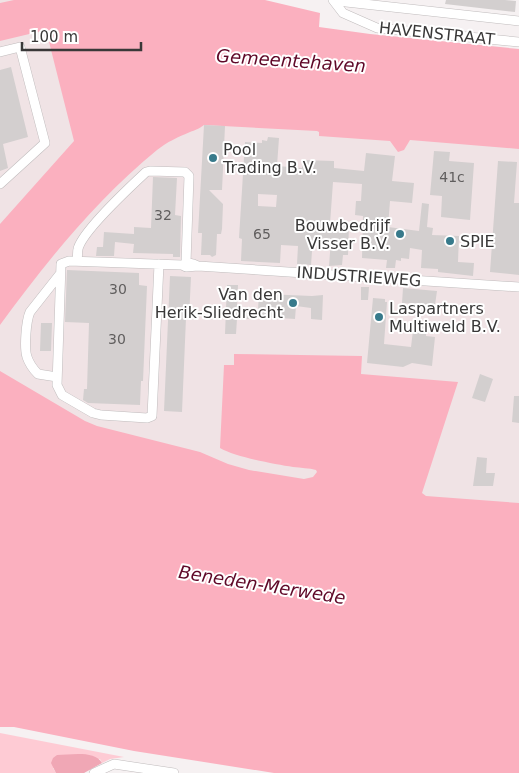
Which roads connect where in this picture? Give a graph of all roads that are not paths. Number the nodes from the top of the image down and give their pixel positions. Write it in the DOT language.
graph roads {
  1 [pos="333,0"];
  2 [pos="341,0"];
  3 [pos="424,0"];
  4 [pos="423,11"];
  5 [pos="519,21"];
  6 [pos="519,42"];
  7 [pos="0,52"];
  8 [pos="0,184"];
  9 [pos="78,261"];
  10 [pos="158,264"];
  11 [pos="184,264"];
  12 [pos="60,274"];
  13 [pos="519,287"];
  14 [pos="57,377"];
  15 [pos="94,773"];
  16 [pos="174,773"];
  1 -- 6 [label="street, HAVENSTRAAT"];
  2 -- 4 [label="street, HAVENSTRAAT"];
  3 -- 4 [label="street"];
  4 -- 5 [label="street, HAVENSTRAAT"];
  7 -- 8 [label="street"];
  9 -- 10 [label="street, INDUSTRIEWEG"];
  9 -- 11 [label="street"];
  9 -- 12 [label="street"];
  10 -- 11 [label="street, INDUSTRIEWEG"];
  10 -- 14 [label="street"];
  11 -- 13 [label="street, INDUSTRIEWEG"];
  12 -- 14 [label="street"];
  12 -- 14 [label="street"];
  15 -- 16 [label="street"];
}
